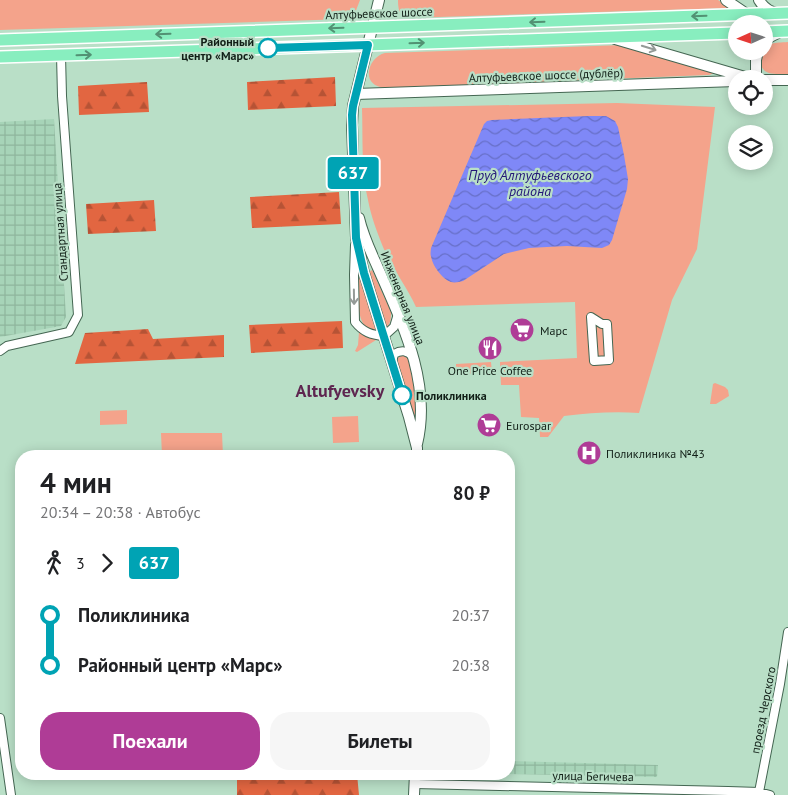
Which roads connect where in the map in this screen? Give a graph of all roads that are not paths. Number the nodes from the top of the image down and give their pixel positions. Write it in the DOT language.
graph roads {
  1 [pos="379,0"];
  2 [pos="726,0"];
  3 [pos="759,0"];
  4 [pos="786,13"];
  5 [pos="748,15"];
  6 [pos="728,16"];
  7 [pos="372,27"];
  8 [pos="786,31"];
  9 [pos="773,32"];
  10 [pos="728,33"];
  11 [pos="773,36"];
  12 [pos="602,37"];
  13 [pos="0,40"];
  14 [pos="368,45"];
  15 [pos="61,55"];
  16 [pos="0,57"];
  17 [pos="723,76"];
  18 [pos="728,77"];
  19 [pos="728,78"];
  20 [pos="773,80"];
  21 [pos="788,80"];
  22 [pos="356,94"];
  23 [pos="354,189"];
  24 [pos="356,238"];
  25 [pos="398,314"];
  26 [pos="384,336"];
  27 [pos="0,351"];
  28 [pos="414,358"];
  29 [pos="594,361"];
  30 [pos="392,362"];
  31 [pos="417,450"];
  32 [pos="417,450"];
  33 [pos="788,632"];
  34 [pos="0,718"];
  35 [pos="415,780"];
  36 [pos="441,780"];
  37 [pos="759,792"];
  38 [pos="11,795"];
  39 [pos="414,795"];
  40 [pos="770,795"];
  1 -- 7 [label="main road, Инженерная улица"];
  2 -- 5 [label="main road"];
  3 -- 4 [label="main road"];
  4 -- 5 [label="main road, Алтуфьевское шоссе"];
  6 -- 7 [label="main road, Алтуфьевское шоссе, one-way"];
  7 -- 13 [label="main road, Алтуфьевское шоссе, one-way"];
  7 -- 14 [label="main road, Инженерная улица"];
  8 -- 9 [label="main road"];
  8 -- 11 [label="main road"];
  10 -- 12 [label="main road"];
  14 -- 12 [label="main road, one-way"];
  12 -- 17 [label="main road, one-way"];
  15 -- 14 [label="main road, one-way"];
  14 -- 22 [label="main road, Инженерная улица"];
  15 -- 16 [label="main road"];
  15 -- 27 [label="street, Стандартная улица"];
  17 -- 18 [label="main road"];
  17 -- 19 [label="main road, Алтуфьевское шоссе (дублёр)"];
  17 -- 22 [label="main road, Алтуфьевское шоссе (дублёр)"];
  20 -- 21 [label="main road"];
  22 -- 23 [label="main road, Инженерная улица"];
  23 -- 24 [label="main road, Инженерная улица"];
  23 -- 25 [label="main road, Инженерная улица"];
  24 -- 26 [label="main road, Инженерная улица"];
  24 -- 26 [label="street, one-way"];
  25 -- 26 [label="street"];
  25 -- 28 [label="main road, Инженерная улица"];
  26 -- 30 [label="main road, Инженерная улица"];
  28 -- 30 [label="street"];
  28 -- 31 [label="main road, Инженерная улица"];
  29 -- 29 [label="street"];
  30 -- 32 [label="main road, Инженерная улица"];
  33 -- 37 [label="street, проезд Черского"];
  34 -- 38 [label="street"];
  35 -- 39 [label="main road"];
  36 -- 37 [label="street, улица Бегичева"];
  37 -- 40 [label="street, улица Бегичева"];
}
